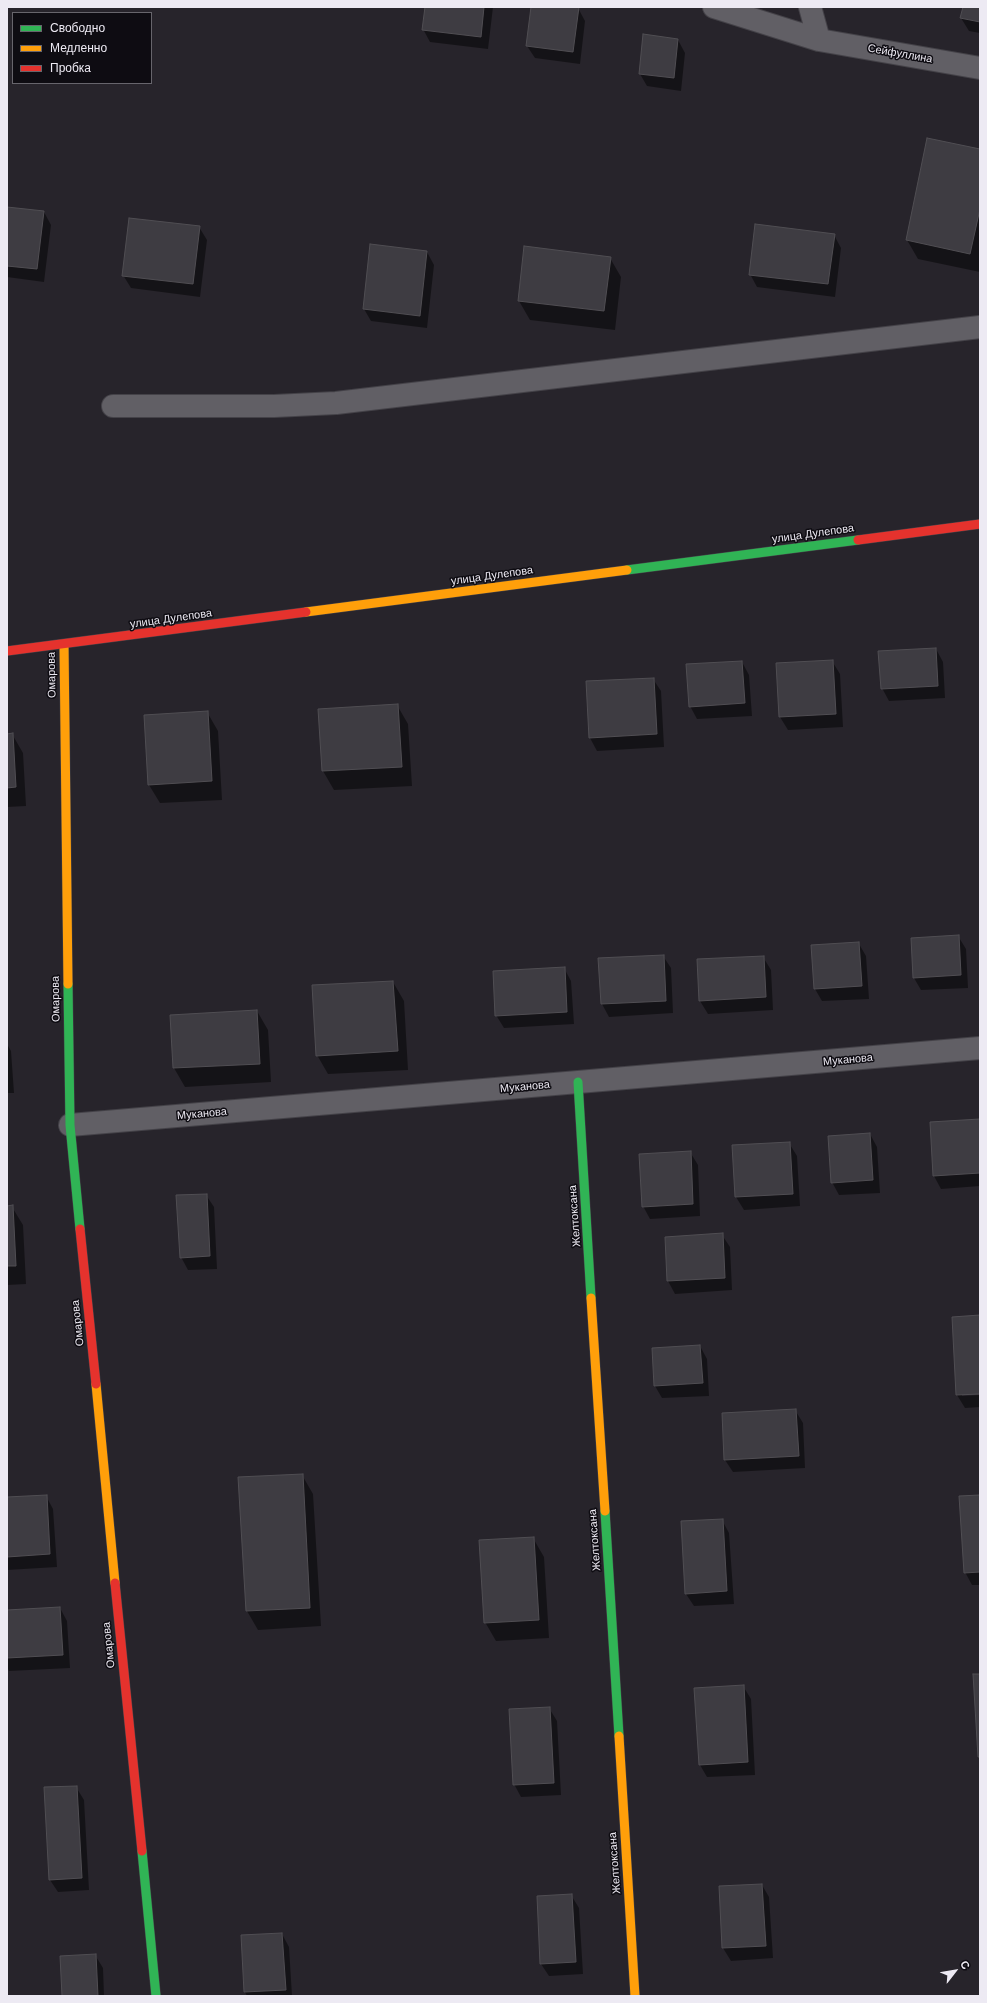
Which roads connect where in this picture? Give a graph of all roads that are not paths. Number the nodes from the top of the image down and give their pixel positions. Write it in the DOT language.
graph roads {
  1 [pos="714,7"];
  2 [pos="810,7"];
  3 [pos="819,40"];
  4 [pos="980,68"];
  5 [pos="980,327"];
  6 [pos="113,406"];
  7 [pos="980,524"];
  8 [pos="64,645"];
  9 [pos="7,651"];
  10 [pos="980,1048"];
  11 [pos="578,1082"];
  12 [pos="70,1125"];
  13 [pos="156,1996"];
  14 [pos="635,1996"];
  1 -- 3 [label="street, Сейфуллина"];
  2 -- 3 [label="street"];
  3 -- 4 [label="street, Сейфуллина"];
  5 -- 6 [label="street"];
  7 -- 8 [label="street, улица Дулепова"];
  8 -- 9 [label="street, улица Дулепова"];
  8 -- 12 [label="street, Омарова"];
  10 -- 11 [label="street, Муканова"];
  11 -- 12 [label="street, Муканова"];
  11 -- 14 [label="street, Желтоксана"];
  12 -- 13 [label="street, Омарова"];
}
